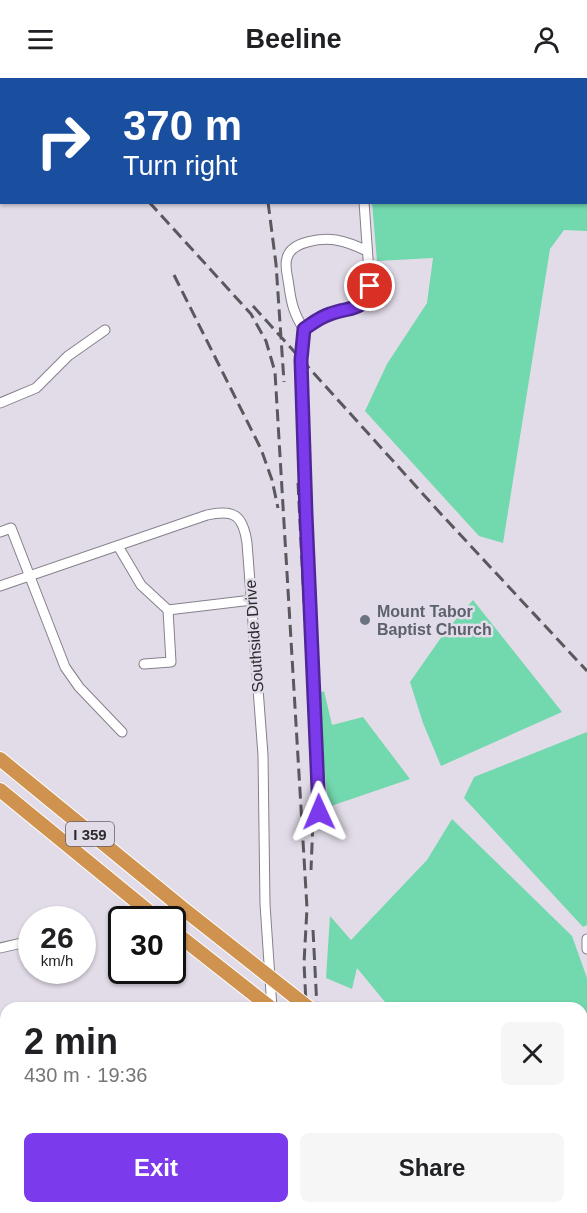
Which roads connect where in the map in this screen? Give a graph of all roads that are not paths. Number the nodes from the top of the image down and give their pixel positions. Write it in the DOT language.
graph roads {
  1 [pos="364,204"];
  2 [pos="367,251"];
  3 [pos="304,329"];
  4 [pos="105,330"];
  5 [pos="302,396"];
  6 [pos="0,403"];
  7 [pos="298,483"];
  8 [pos="0,532"];
  9 [pos="118,546"];
  10 [pos="29,576"];
  11 [pos="0,586"];
  12 [pos="252,600"];
  13 [pos="168,610"];
  14 [pos="144,664"];
  15 [pos="122,732"];
  16 [pos="0,759"];
  17 [pos="0,790"];
  18 [pos="319,812"];
  19 [pos="142,906"];
  20 [pos="186,940"];
  21 [pos="18,944"];
  22 [pos="0,948"];
  23 [pos="263,1002"];
  24 [pos="271,1002"];
  25 [pos="301,1002"];
  1 -- 2 [label="street"];
  2 -- 3 [label="street"];
  2 -- 3 [label="street"];
  3 -- 5 [label="street"];
  4 -- 6 [label="street"];
  5 -- 7 [label="street"];
  5 -- 18 [label="street"];
  8 -- 10 [label="street"];
  9 -- 10 [label="street, Southside Drive"];
  9 -- 12 [label="street, Southside Drive"];
  9 -- 13 [label="street"];
  10 -- 11 [label="street, Southside Drive"];
  10 -- 15 [label="street"];
  12 -- 13 [label="street"];
  12 -- 24 [label="street, Southside Drive"];
  13 -- 14 [label="street"];
  16 -- 25 [label="highway, I 359, bridge"];
  17 -- 19 [label="highway, I 359"];
  20 -- 23 [label="highway"];
  21 -- 22 [label="street"];
}
